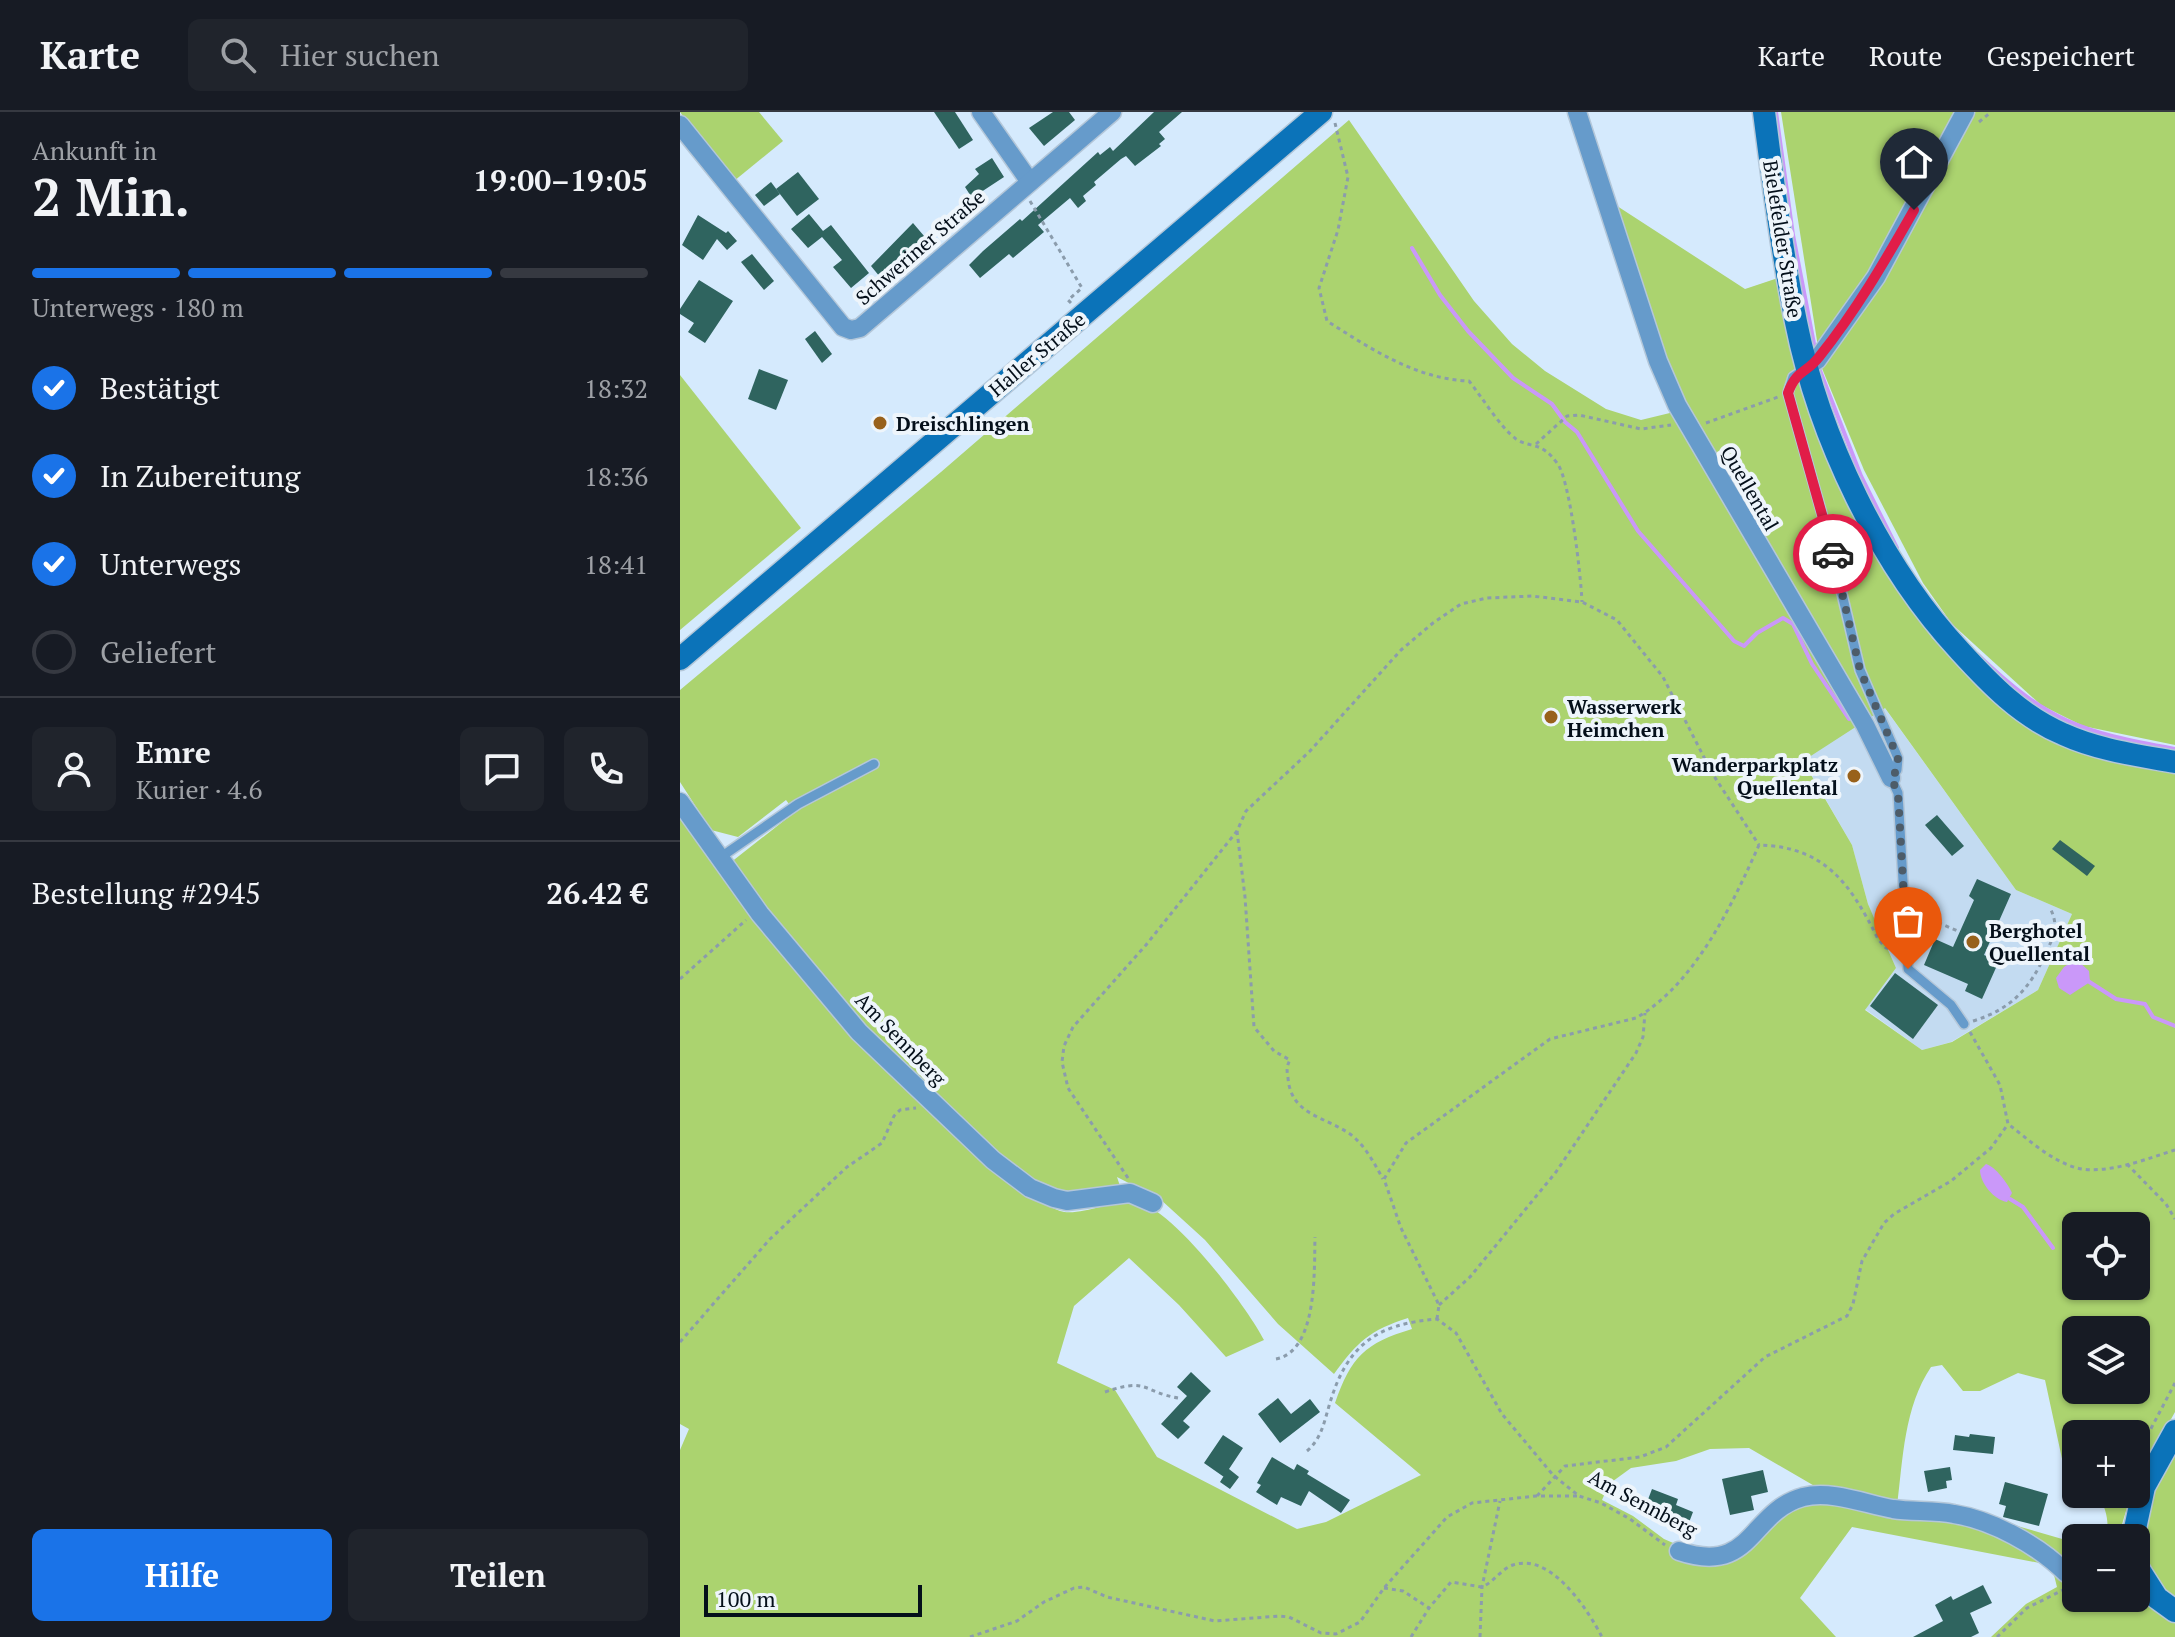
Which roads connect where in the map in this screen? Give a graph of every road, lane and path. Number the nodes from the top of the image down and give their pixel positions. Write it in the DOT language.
graph roads {
  1 [pos="981,112"];
  2 [pos="1112,112"];
  3 [pos="1577,112"];
  4 [pos="1764,112"];
  5 [pos="1965,112"];
  6 [pos="1328,115"];
  7 [pos="680,125"];
  8 [pos="1026,184"];
  9 [pos="1070,302"];
  10 [pos="1807,367"];
  11 [pos="1788,393"];
  12 [pos="1686,422"];
  13 [pos="1536,444"];
  14 [pos="1582,602"];
  15 [pos="680,659"];
  16 [pos="2175,762"];
  17 [pos="874,764"];
  18 [pos="1891,778"];
  19 [pos="680,802"];
  20 [pos="1237,831"];
  21 [pos="1759,845"];
  22 [pos="718,859"];
  23 [pos="755,906"];
  24 [pos="1905,908"];
  25 [pos="2051,910"];
  26 [pos="1960,932"];
  27 [pos="1907,947"];
  28 [pos="680,979"];
  29 [pos="1645,1013"];
  30 [pos="1964,1024"];
  31 [pos="946,1115"];
  32 [pos="2008,1124"];
  33 [pos="2175,1150"];
  34 [pos="2127,1164"];
  35 [pos="1384,1179"];
  36 [pos="1130,1193"];
  37 [pos="1153,1203"];
  38 [pos="2175,1219"];
  39 [pos="1315,1237"];
  40 [pos="1439,1305"];
  41 [pos="1437,1319"];
  42 [pos="680,1342"];
  43 [pos="1276,1359"];
  44 [pos="2175,1383"];
  45 [pos="1105,1392"];
  46 [pos="1178,1398"];
  47 [pos="2150,1430"];
  48 [pos="2175,1431"];
  49 [pos="1307,1451"];
  50 [pos="1553,1475"];
  51 [pos="1536,1496"];
  52 [pos="1579,1496"];
  53 [pos="1500,1501"];
  54 [pos="2135,1524"];
  55 [pos="1679,1551"];
  56 [pos="2062,1570"];
  57 [pos="1482,1587"];
  58 [pos="1384,1588"];
  59 [pos="2062,1588"];
  60 [pos="2150,1588"];
  61 [pos="1429,1608"];
  62 [pos="2175,1611"];
  63 [pos="970,1637"];
  64 [pos="1411,1637"];
  65 [pos="1480,1637"];
  66 [pos="1602,1637"];
  67 [pos="1997,1637"];
  1 -- 8 [label="street"];
  2 -- 8 [label="street, Schweriner Straße"];
  3 -- 12 [label="street, Quellental"];
  4 -- 10 [label="main road, Bielefelder Straße"];
  5 -- 10 [label="street"];
  6 -- 13 [label="path"];
  6 -- 15 [label="main road, Haller Straße"];
  7 -- 8 [label="street, Schweriner Straße"];
  8 -- 9 [label="path"];
  10 -- 11 [label="lane"];
  10 -- 16 [label="main road, Bielefelder Straße"];
  11 -- 12 [label="path"];
  11 -- 18 [label="lane"];
  12 -- 13 [label="path"];
  12 -- 18 [label="street, Quellental"];
  13 -- 14 [label="path"];
  14 -- 20 [label="path"];
  14 -- 21 [label="path"];
  17 -- 22 [label="lane"];
  18 -- 24 [label="lane, Quellental"];
  19 -- 22 [label="street, Am Sennberg"];
  20 -- 35 [label="path"];
  20 -- 36 [label="path"];
  21 -- 27 [label="path"];
  21 -- 29 [label="path"];
  22 -- 23 [label="street, Am Sennberg"];
  23 -- 28 [label="path"];
  23 -- 31 [label="street, Am Sennberg"];
  24 -- 26 [label="path"];
  24 -- 27 [label="lane, Quellental"];
  25 -- 30 [label="path"];
  27 -- 30 [label="lane, Quellental"];
  29 -- 35 [label="path"];
  29 -- 40 [label="path"];
  30 -- 32 [label="path"];
  31 -- 36 [label="street, Am Sennberg"];
  31 -- 42 [label="path"];
  32 -- 34 [label="path"];
  32 -- 50 [label="path"];
  33 -- 34 [label="path"];
  34 -- 38 [label="path"];
  35 -- 40 [label="path"];
  36 -- 37 [label="street"];
  39 -- 43 [label="path"];
  40 -- 41 [label="path"];
  41 -- 49 [label="path"];
  41 -- 50 [label="path, Am Sennberg"];
  44 -- 47 [label="path"];
  45 -- 46 [label="path"];
  48 -- 54 [label="main road"];
  50 -- 51 [label="path"];
  50 -- 52 [label="path, Am Sennberg"];
  51 -- 52 [label="path"];
  51 -- 53 [label="path"];
  52 -- 55 [label="path, Am Sennberg"];
  53 -- 57 [label="path"];
  53 -- 58 [label="path"];
  55 -- 56 [label="street, Am Sennberg"];
  57 -- 61 [label="path"];
  57 -- 65 [label="path"];
  57 -- 66 [label="path"];
  58 -- 61 [label="path"];
  58 -- 63 [label="path"];
  59 -- 67 [label="path"];
  60 -- 62 [label="main road"];
  61 -- 64 [label="path"];
}
